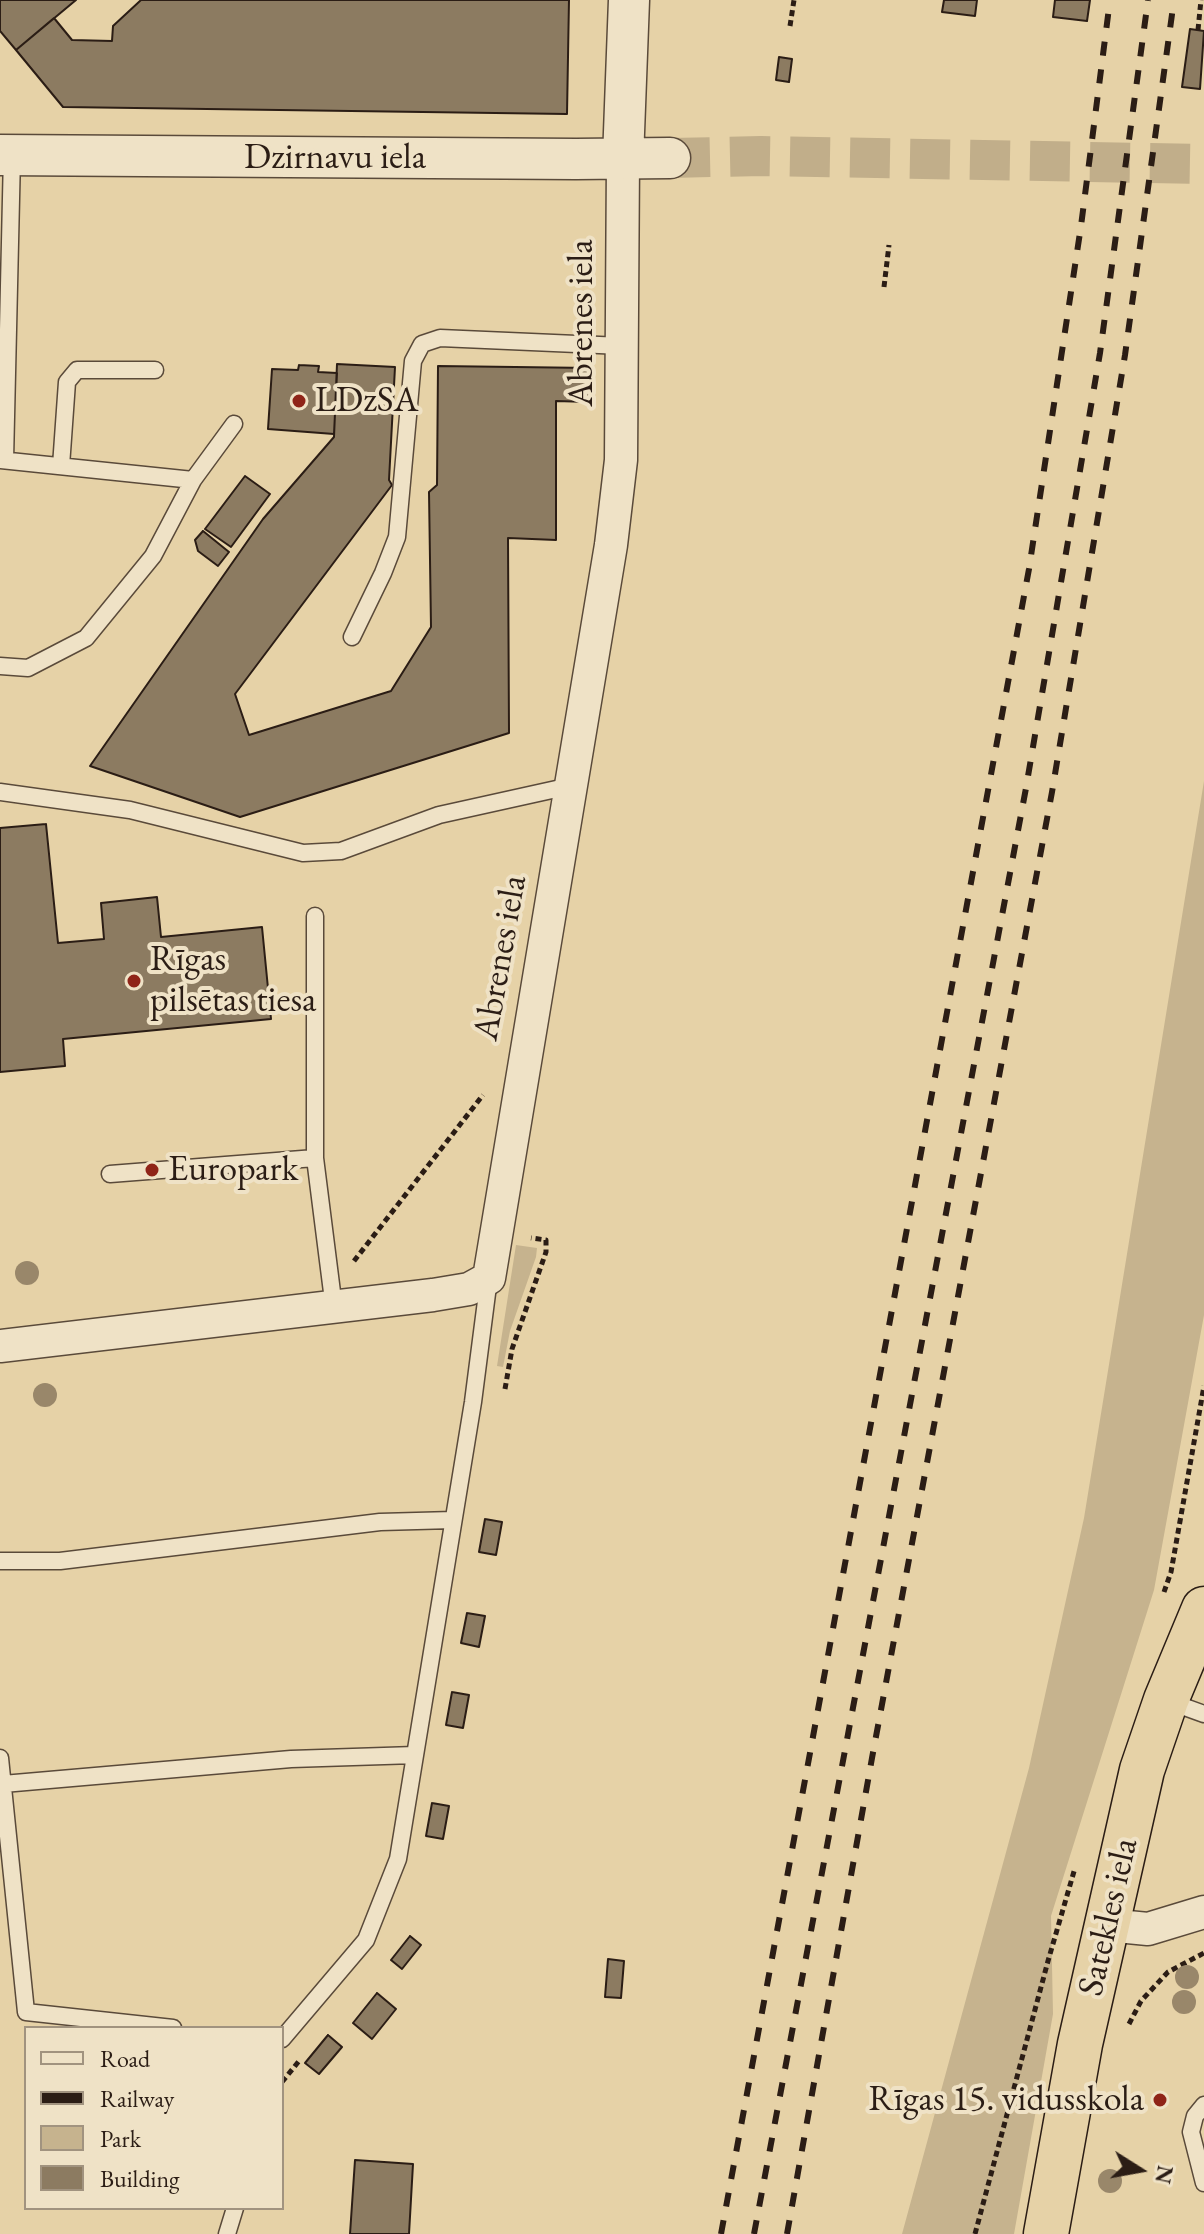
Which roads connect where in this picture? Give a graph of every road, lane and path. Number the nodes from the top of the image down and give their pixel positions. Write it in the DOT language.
graph roads {
  1 [pos="629,0"];
  2 [pos="794,0"];
  3 [pos="1201,0"];
  4 [pos="790,26"];
  5 [pos="1198,30"];
  6 [pos="6,155"];
  7 [pos="670,158"];
  8 [pos="623,159"];
  9 [pos="889,245"];
  10 [pos="884,287"];
  11 [pos="622,346"];
  12 [pos="155,370"];
  13 [pos="234,424"];
  14 [pos="3,460"];
  15 [pos="61,466"];
  16 [pos="193,480"];
  17 [pos="352,637"];
  18 [pos="0,666"];
  19 [pos="570,786"];
  20 [pos="0,792"];
  21 [pos="315,916"];
  22 [pos="484,1094"];
  23 [pos="315,1158"];
  24 [pos="110,1174"];
  25 [pos="351,1264"];
  26 [pos="489,1278"];
  27 [pos="334,1308"];
  28 [pos="0,1346"];
  29 [pos="453,1520"];
  30 [pos="0,1561"];
  31 [pos="1204,1609"];
  32 [pos="1185,1707"];
  33 [pos="415,1755"];
  34 [pos="0,1758"];
  35 [pos="3,1784"];
  36 [pos="1204,1912"];
  37 [pos="1107,1925"];
  38 [pos="1204,1953"];
  39 [pos="155,2026"];
  40 [pos="1125,2033"];
  41 [pos="284,2037"];
  42 [pos="1204,2105"];
  43 [pos="1204,2183"];
  44 [pos="234,2210"];
  45 [pos="227,2234"];
  46 [pos="1046,2234"];
  1 -- 8 [label="street"];
  2 -- 4 [label="path"];
  3 -- 5 [label="path"];
  6 -- 8 [label="street, Dzirnavu iela"];
  6 -- 14 [label="lane"];
  7 -- 8 [label="street, Dzirnavu iela"];
  8 -- 11 [label="street, Abrenes iela"];
  9 -- 10 [label="path"];
  11 -- 17 [label="lane"];
  11 -- 19 [label="street, Abrenes iela"];
  12 -- 15 [label="lane"];
  13 -- 16 [label="lane"];
  14 -- 15 [label="lane"];
  15 -- 16 [label="lane"];
  16 -- 18 [label="lane"];
  19 -- 20 [label="lane"];
  19 -- 26 [label="street, Abrenes iela"];
  21 -- 23 [label="lane"];
  22 -- 25 [label="path"];
  23 -- 24 [label="lane"];
  23 -- 27 [label="lane"];
  26 -- 27 [label="street"];
  26 -- 29 [label="lane"];
  27 -- 28 [label="street"];
  29 -- 30 [label="lane"];
  29 -- 33 [label="lane"];
  31 -- 32 [label="highway, Satekles iela"];
  32 -- 37 [label="highway, Satekles iela"];
  33 -- 35 [label="lane"];
  33 -- 41 [label="lane"];
  34 -- 35 [label="lane"];
  35 -- 39 [label="lane"];
  36 -- 37 [label="street"];
  37 -- 46 [label="highway, Satekles iela"];
  38 -- 40 [label="path"];
  42 -- 43 [label="lane"];
  44 -- 45 [label="lane"];
}
